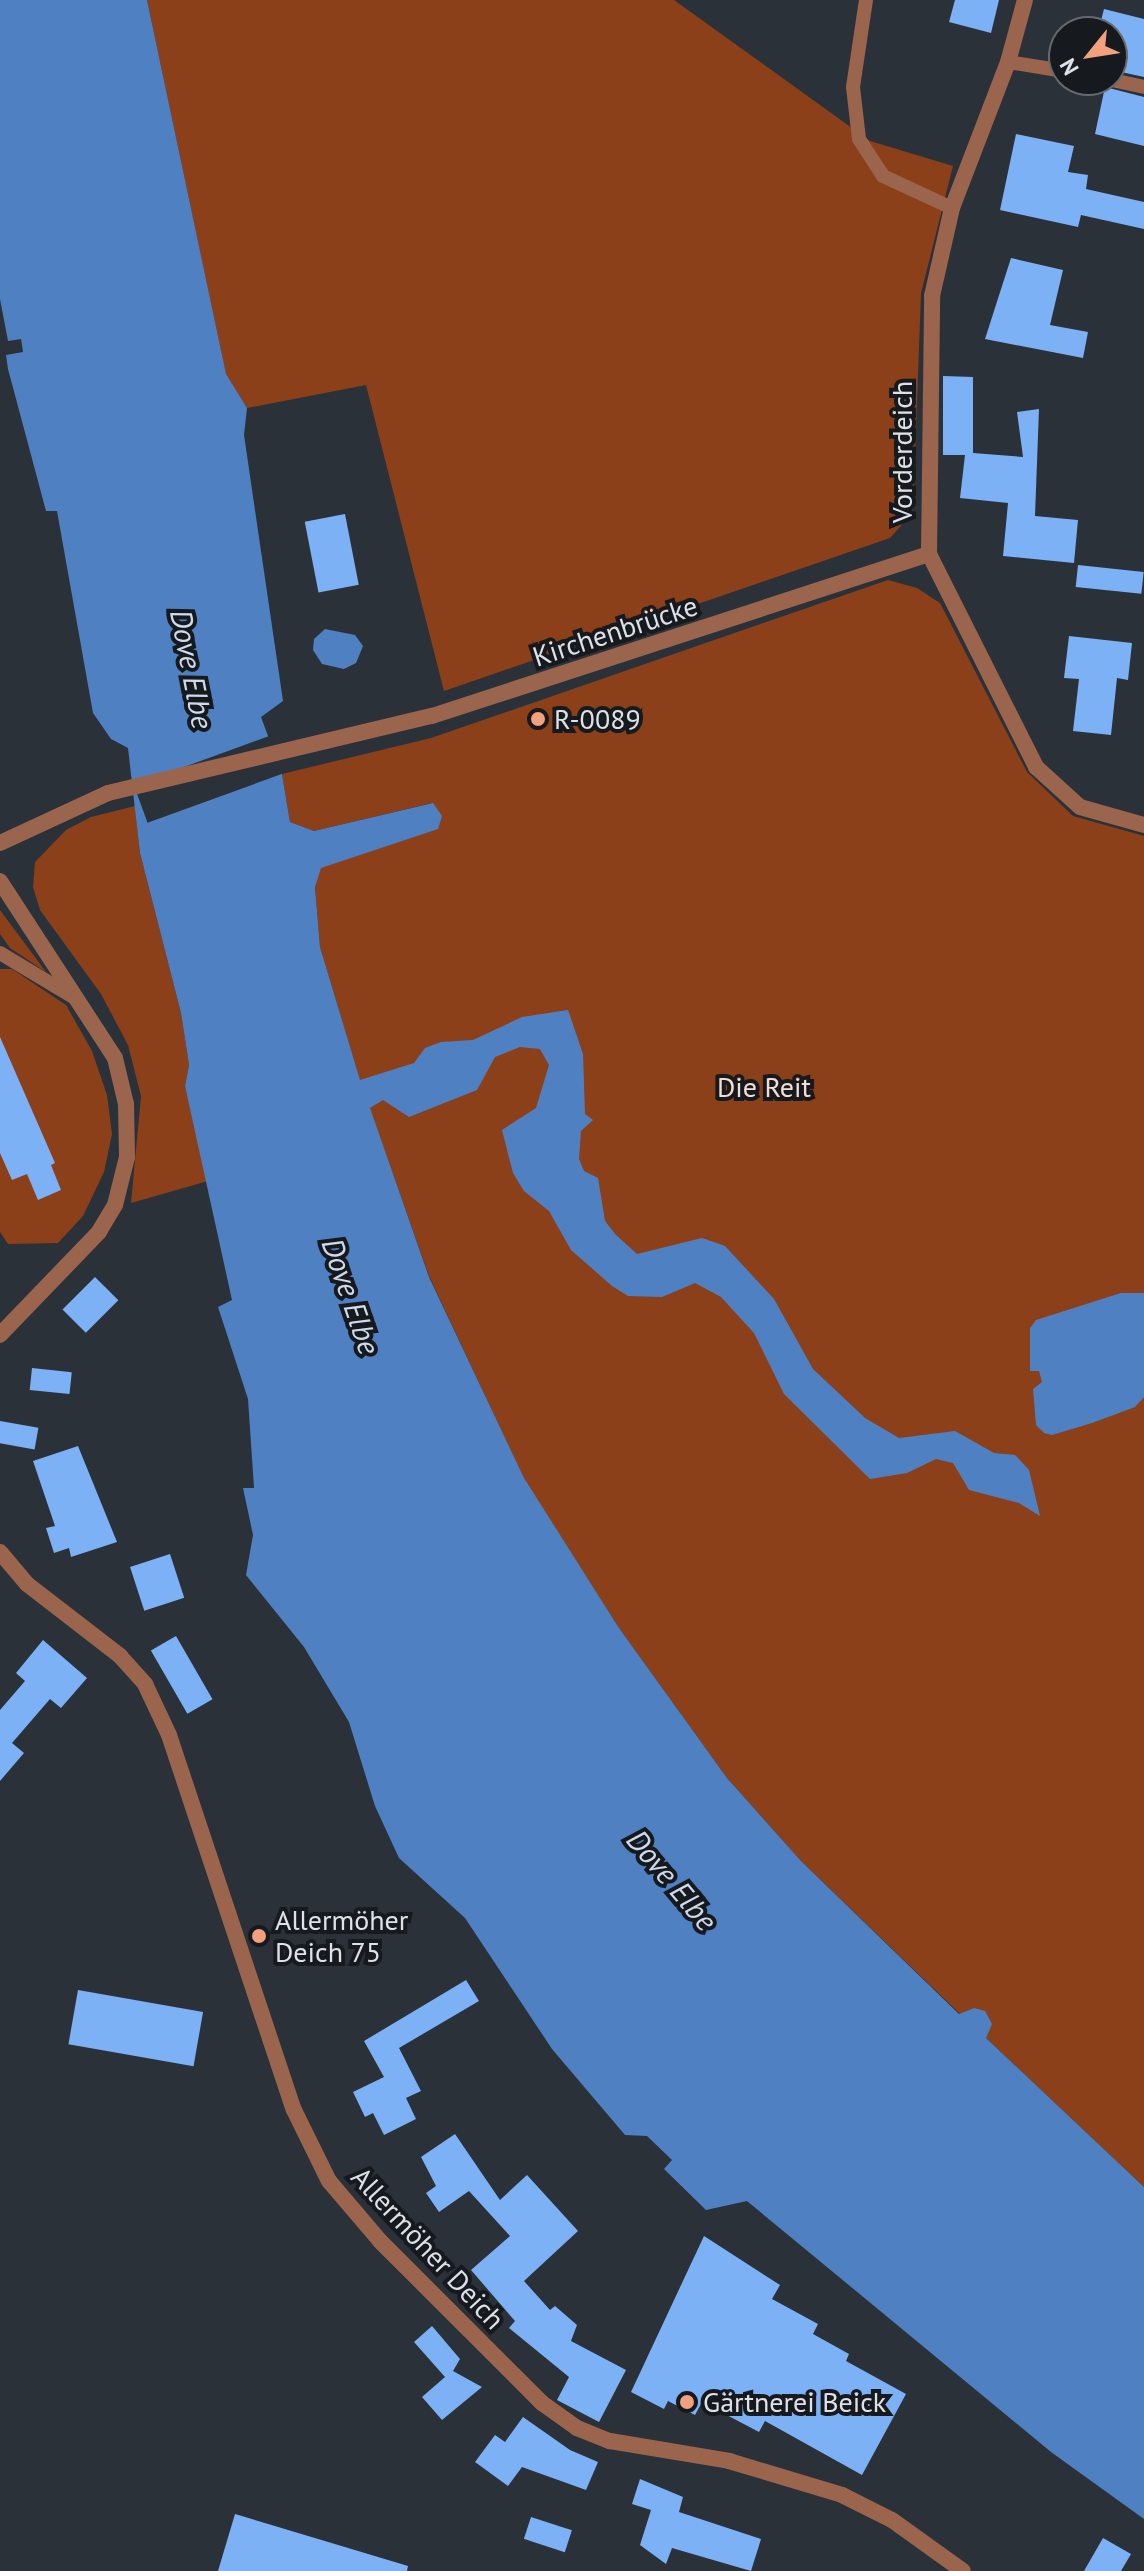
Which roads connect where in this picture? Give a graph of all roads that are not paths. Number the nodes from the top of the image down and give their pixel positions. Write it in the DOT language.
graph roads {
  1 [pos="866,0"];
  2 [pos="1025,0"];
  3 [pos="1008,62"];
  4 [pos="1048,68"];
  5 [pos="952,208"];
  6 [pos="929,554"];
  7 [pos="1144,825"];
  8 [pos="0,843"];
  9 [pos="0,881"];
  10 [pos="0,953"];
  11 [pos="84,1003"];
  12 [pos="0,1335"];
  13 [pos="0,1552"];
  14 [pos="963,2571"];
  1 -- 5 [label="lane"];
  2 -- 3 [label="street, Vorderdeich"];
  3 -- 4 [label="lane"];
  3 -- 5 [label="street, Vorderdeich"];
  5 -- 6 [label="street, Vorderdeich"];
  6 -- 7 [label="street, Vorderdeich"];
  6 -- 8 [label="street, Kirchenbrücke"];
  9 -- 11 [label="street"];
  10 -- 11 [label="lane"];
  11 -- 12 [label="street"];
  13 -- 14 [label="street, Allermöher Deich"];
}
